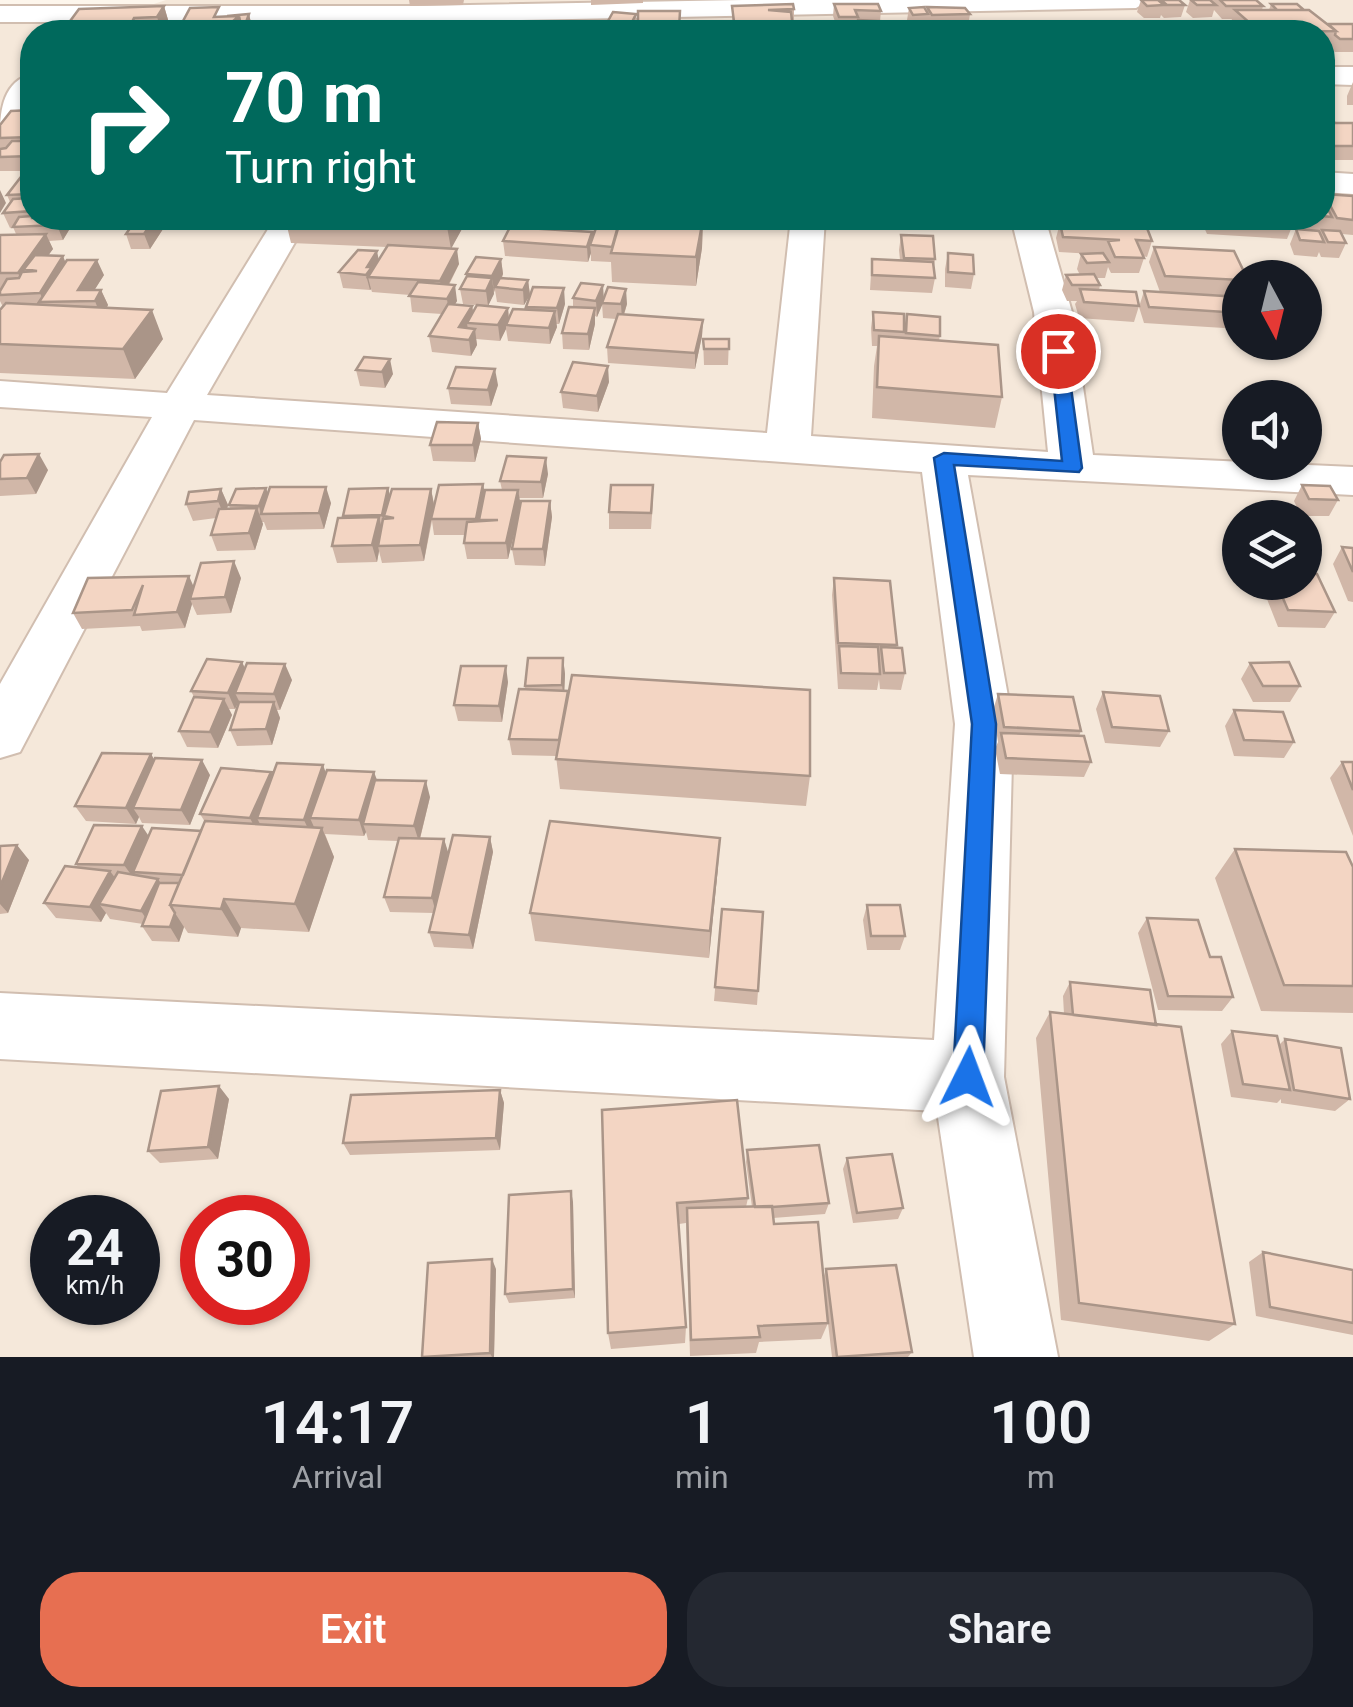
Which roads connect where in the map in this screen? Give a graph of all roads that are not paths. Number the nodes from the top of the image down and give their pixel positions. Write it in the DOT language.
graph roads {
  1 [pos="156,0"];
  2 [pos="1102,0"];
  3 [pos="1136,0"];
  4 [pos="919,3"];
  5 [pos="1000,5"];
  6 [pos="0,14"];
  7 [pos="79,20"];
  8 [pos="95,20"];
  9 [pos="827,20"];
  10 [pos="1003,20"];
  11 [pos="20,98"];
  12 [pos="0,124"];
  13 [pos="285,230"];
  14 [pos="807,230"];
  15 [pos="1031,230"];
  16 [pos="0,394"];
  17 [pos="178,408"];
  18 [pos="788,447"];
  19 [pos="944,458"];
  20 [pos="1072,468"];
  21 [pos="1353,481"];
  22 [pos="0,736"];
  23 [pos="0,1026"];
  24 [pos="968,1077"];
  25 [pos="1016,1357"];
  1 -- 8 [label="street"];
  2 -- 3 [label="street"];
  2 -- 5 [label="street"];
  4 -- 5 [label="street"];
  4 -- 9 [label="street"];
  5 -- 10 [label="street"];
  6 -- 7 [label="street"];
  11 -- 12 [label="street"];
  13 -- 17 [label="street"];
  14 -- 18 [label="street"];
  15 -- 20 [label="street"];
  16 -- 17 [label="street"];
  17 -- 18 [label="street"];
  17 -- 22 [label="street"];
  18 -- 19 [label="street"];
  19 -- 20 [label="street"];
  19 -- 24 [label="street"];
  20 -- 21 [label="street"];
  23 -- 24 [label="street"];
  24 -- 25 [label="street"];
}
